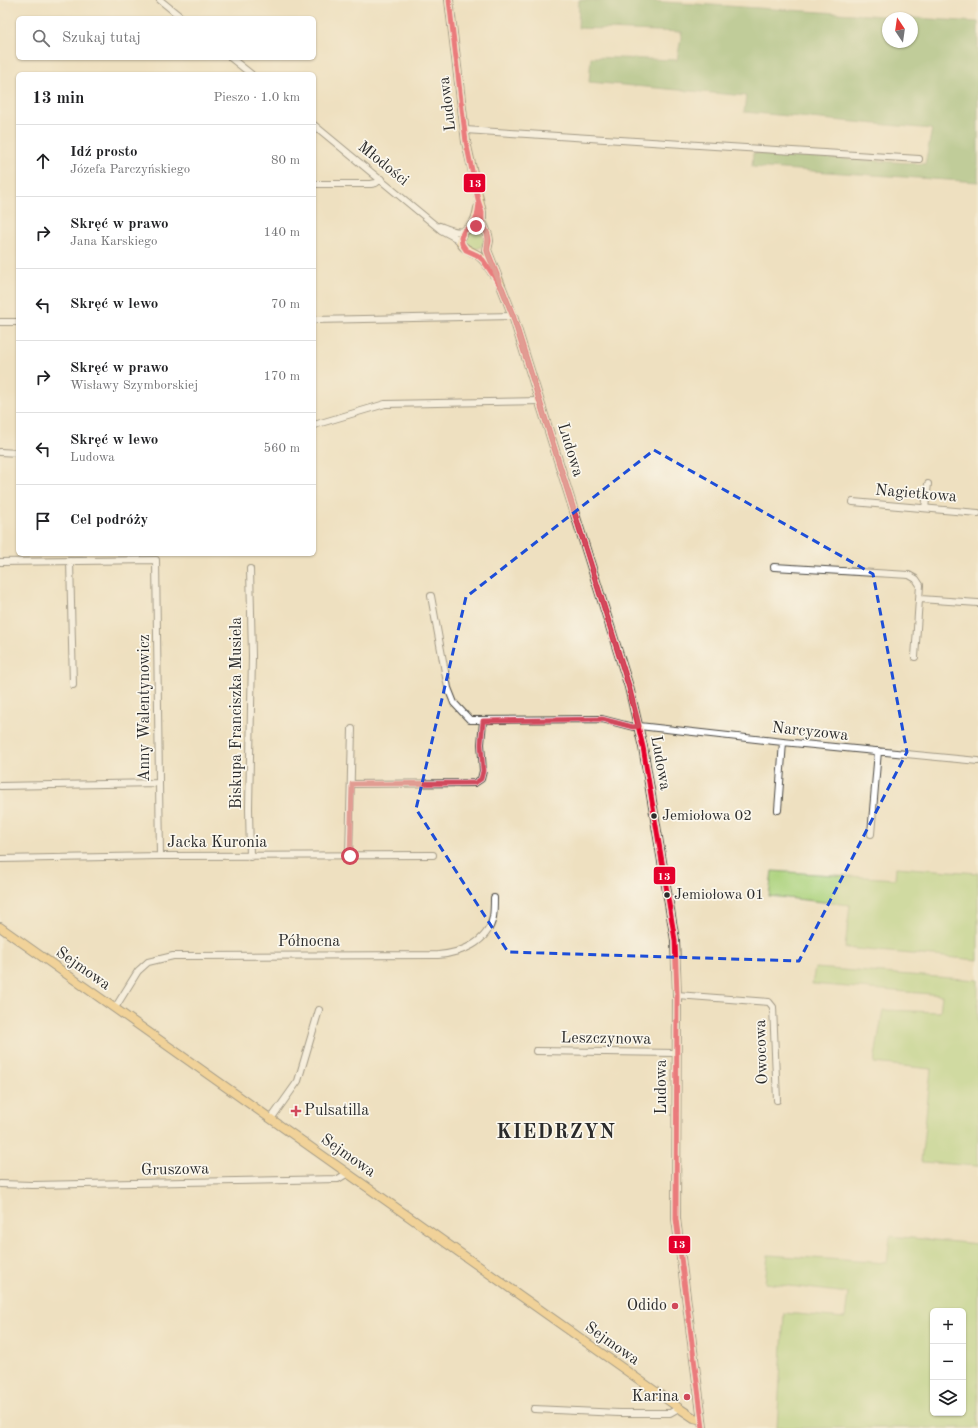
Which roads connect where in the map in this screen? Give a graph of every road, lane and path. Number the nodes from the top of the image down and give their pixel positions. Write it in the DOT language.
graph roads {
  1 [pos="160,0"];
  2 [pos="449,0"];
  3 [pos="180,16"];
  4 [pos="234,60"];
  5 [pos="248,72"];
  6 [pos="316,127"];
  7 [pos="465,130"];
  8 [pos="919,159"];
  9 [pos="380,179"];
  10 [pos="316,184"];
  11 [pos="479,204"];
  12 [pos="435,224"];
  13 [pos="468,228"];
  14 [pos="484,230"];
  15 [pos="462,244"];
  16 [pos="487,247"];
  17 [pos="473,253"];
  18 [pos="502,288"];
  19 [pos="513,316"];
  20 [pos="316,320"];
  21 [pos="0,322"];
  22 [pos="16,322"];
  23 [pos="540,401"];
  24 [pos="316,424"];
  25 [pos="0,452"];
  26 [pos="16,453"];
  27 [pos="928,484"];
  28 [pos="853,502"];
  29 [pos="925,508"];
  30 [pos="978,513"];
  31 [pos="70,560"];
  32 [pos="0,562"];
  33 [pos="774,567"];
  34 [pos="250,569"];
  35 [pos="431,596"];
  36 [pos="920,599"];
  37 [pos="978,603"];
  38 [pos="915,657"];
  39 [pos="73,685"];
  40 [pos="483,721"];
  41 [pos="639,726"];
  42 [pos="352,729"];
  43 [pos="783,742"];
  44 [pos="878,752"];
  45 [pos="978,760"];
  46 [pos="158,783"];
  47 [pos="352,784"];
  48 [pos="0,786"];
  49 [pos="778,810"];
  50 [pos="871,834"];
  51 [pos="433,855"];
  52 [pos="160,856"];
  53 [pos="350,856"];
  54 [pos="250,857"];
  55 [pos="0,859"];
  56 [pos="494,898"];
  57 [pos="0,927"];
  58 [pos="677,996"];
  59 [pos="115,1008"];
  60 [pos="319,1010"];
  61 [pos="536,1051"];
  62 [pos="676,1053"];
  63 [pos="777,1100"];
  64 [pos="271,1119"];
  65 [pos="348,1173"];
  66 [pos="0,1184"];
  67 [pos="679,1408"];
  68 [pos="534,1409"];
  69 [pos="703,1424"];
  1 -- 3 [label="street"];
  2 -- 7 [label="main road, Ludowa"];
  4 -- 5 [label="street"];
  6 -- 9 [label="street, Młodości"];
  7 -- 8 [label="street"];
  7 -- 11 [label="main road, Ludowa"];
  9 -- 10 [label="street"];
  9 -- 12 [label="street, Młodości"];
  11 -- 13 [label="main road, Ludowa"];
  11 -- 14 [label="main road, Ludowa"];
  12 -- 13 [label="street, Młodości"];
  12 -- 15 [label="street, Młodości"];
  13 -- 14 [label="main road"];
  13 -- 15 [label="main road, Ludowa"];
  14 -- 16 [label="main road, Ludowa"];
  15 -- 17 [label="main road, Ludowa"];
  16 -- 17 [label="main road"];
  16 -- 18 [label="main road, Ludowa"];
  17 -- 18 [label="main road, Ludowa"];
  18 -- 19 [label="main road, Ludowa"];
  19 -- 20 [label="street"];
  19 -- 23 [label="main road, Ludowa"];
  21 -- 22 [label="street"];
  23 -- 24 [label="street"];
  23 -- 41 [label="main road, Ludowa"];
  25 -- 26 [label="street"];
  27 -- 29 [label="street"];
  28 -- 29 [label="street, Nagietkowa"];
  29 -- 30 [label="street, Nagietkowa"];
  31 -- 32 [label="street"];
  31 -- 39 [label="street"];
  31 -- 46 [label="street, Anny Walentynowicz"];
  33 -- 36 [label="street"];
  34 -- 54 [label="street, Biskupa Franciszka Musiela"];
  35 -- 40 [label="street, Narcyzowa"];
  36 -- 37 [label="street"];
  36 -- 38 [label="street"];
  40 -- 41 [label="street, Narcyzowa"];
  40 -- 47 [label="street"];
  41 -- 43 [label="street, Narcyzowa"];
  41 -- 58 [label="main road, Ludowa"];
  42 -- 47 [label="street"];
  43 -- 44 [label="street, Narcyzowa"];
  43 -- 49 [label="street"];
  44 -- 45 [label="street, Narcyzowa"];
  44 -- 50 [label="street"];
  46 -- 48 [label="street"];
  46 -- 52 [label="street, Anny Walentynowicz"];
  47 -- 53 [label="street"];
  51 -- 53 [label="street, Jacka Kuronia"];
  52 -- 54 [label="street, Jacka Kuronia"];
  52 -- 55 [label="street, Jacka Kuronia"];
  53 -- 54 [label="street, Jacka Kuronia"];
  56 -- 59 [label="street, Północna"];
  57 -- 59 [label="main road, Sejmowa"];
  58 -- 62 [label="main road, Ludowa"];
  58 -- 63 [label="street, Owocowa"];
  59 -- 64 [label="main road, Sejmowa"];
  60 -- 64 [label="street"];
  61 -- 62 [label="street, Leszczynowa"];
  62 -- 69 [label="main road, Ludowa"];
  64 -- 65 [label="main road, Sejmowa"];
  65 -- 66 [label="street, Gruszowa"];
  65 -- 67 [label="main road, Sejmowa"];
  67 -- 68 [label="street"];
  67 -- 69 [label="main road, Sejmowa"];
}
